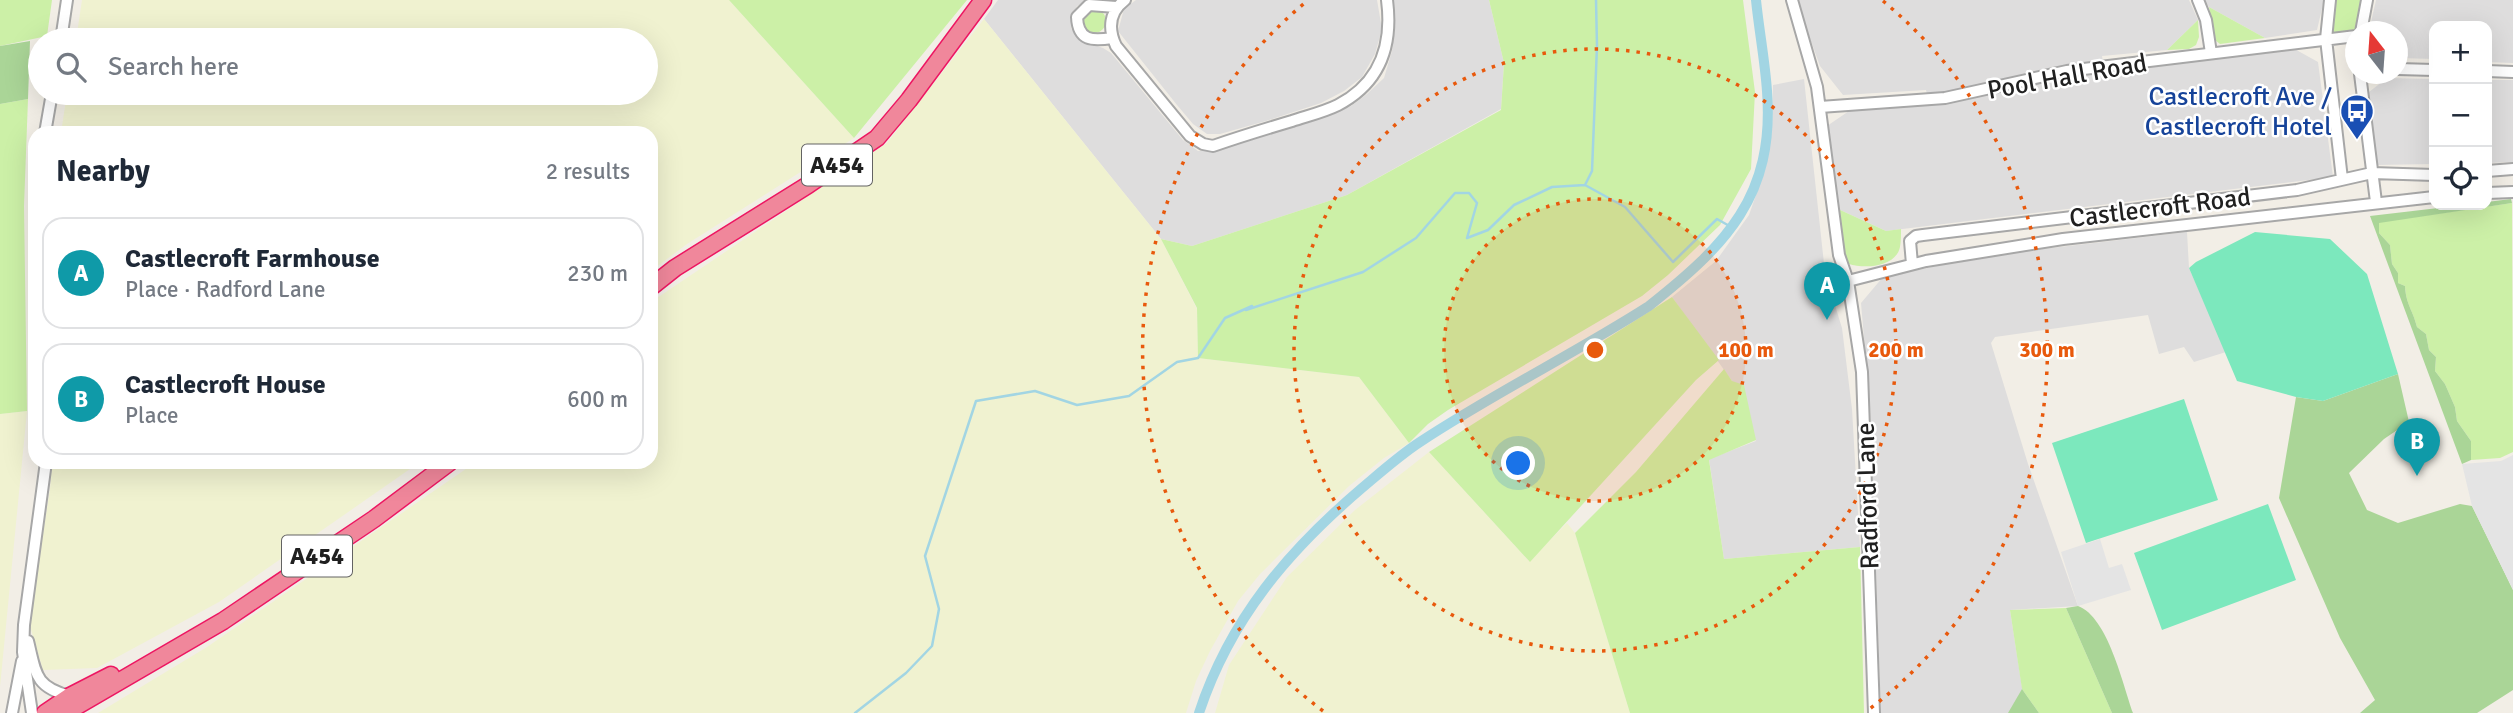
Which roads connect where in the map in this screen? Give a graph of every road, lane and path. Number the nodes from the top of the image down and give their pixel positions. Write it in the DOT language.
graph roads {
  1 [pos="67,0"];
  2 [pos="984,0"];
  3 [pos="1387,0"];
  4 [pos="1792,0"];
  5 [pos="2198,0"];
  6 [pos="2330,0"];
  7 [pos="2367,0"];
  8 [pos="1121,3"];
  9 [pos="2363,21"];
  10 [pos="63,28"];
  11 [pos="2345,37"];
  12 [pos="1112,38"];
  13 [pos="2326,39"];
  14 [pos="2211,53"];
  15 [pos="2408,69"];
  16 [pos="2429,70"];
  17 [pos="2492,71"];
  18 [pos="2513,72"];
  19 [pos="2361,84"];
  20 [pos="50,105"];
  21 [pos="1820,107"];
  22 [pos="46,126"];
  23 [pos="2513,169"];
  24 [pos="2492,171"];
  25 [pos="2372,173"];
  26 [pos="2429,175"];
  27 [pos="2342,179"];
  28 [pos="2513,192"];
  29 [pos="2492,193"];
  30 [pos="2429,197"];
  31 [pos="2376,202"];
  32 [pos="1912,264"];
  33 [pos="658,281"];
  34 [pos="1848,281"];
  35 [pos="45,469"];
  36 [pos="441,469"];
  37 [pos="24,625"];
  38 [pos="181,645"];
  39 [pos="23,652"];
  40 [pos="71,696"];
  41 [pos="12,713"];
  42 [pos="32,713"];
  43 [pos="45,713"];
  44 [pos="65,713"];
  45 [pos="1874,713"];
  1 -- 10 [label="street"];
  2 -- 33 [label="highway, A454"];
  3 -- 12 [label="street"];
  4 -- 21 [label="street, Radford Lane"];
  5 -- 14 [label="street"];
  6 -- 13 [label="street"];
  7 -- 9 [label="street"];
  8 -- 12 [label="street"];
  8 -- 12 [label="street"];
  11 -- 13 [label="street, Pool Hall Road"];
  13 -- 14 [label="street, Pool Hall Road"];
  13 -- 27 [label="street"];
  14 -- 21 [label="street, Pool Hall Road"];
  15 -- 16 [label="street"];
  17 -- 18 [label="street"];
  19 -- 25 [label="street"];
  20 -- 22 [label="street"];
  21 -- 34 [label="street, Radford Lane"];
  23 -- 24 [label="street"];
  25 -- 26 [label="street, Castlecroft Road"];
  25 -- 27 [label="street, Castlecroft Road"];
  25 -- 31 [label="street"];
  27 -- 32 [label="street, Castlecroft Road"];
  28 -- 29 [label="street"];
  30 -- 31 [label="street, Castlecroft Road"];
  31 -- 32 [label="street, Castlecroft Road"];
  32 -- 34 [label="street, Castlecroft Road"];
  34 -- 45 [label="street, Radford Lane"];
  35 -- 37 [label="street"];
  36 -- 38 [label="highway, A454"];
  37 -- 39 [label="street"];
  37 -- 40 [label="street"];
  38 -- 40 [label="highway, A454"];
  38 -- 44 [label="highway, A454"];
  39 -- 41 [label="street"];
  39 -- 42 [label="street"];
  40 -- 43 [label="highway, A454"];
}
